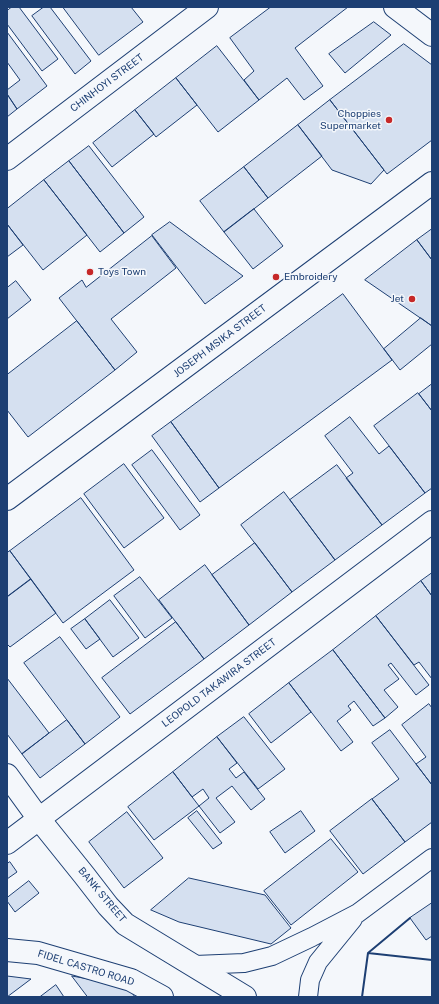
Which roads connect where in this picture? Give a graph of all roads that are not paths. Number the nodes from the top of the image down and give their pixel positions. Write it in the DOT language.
graph roads {
  1 [pos="207,7"];
  2 [pos="395,7"];
  3 [pos="432,35"];
  4 [pos="7,159"];
  5 [pos="432,183"];
  6 [pos="7,499"];
  7 [pos="432,522"];
  8 [pos="7,775"];
  9 [pos="39,819"];
  10 [pos="7,843"];
  11 [pos="432,858"];
  12 [pos="358,913"];
  13 [pos="7,950"];
  14 [pos="195,965"];
  15 [pos="162,997"];
  16 [pos="245,997"];
  17 [pos="308,997"];
  1 -- 4 [label="street, CHINHOYI STREET"];
  2 -- 3 [label="street"];
  5 -- 6 [label="street, JOSEPH MSIKA STREET"];
  7 -- 9 [label="street, LEOPOLD TAKAWIRA STREET"];
  8 -- 9 [label="street, BANK STREET"];
  9 -- 10 [label="street, LEOPOLD TAKAWIRA STREET"];
  9 -- 14 [label="street, BANK STREET"];
  11 -- 12 [label="street"];
  12 -- 14 [label="street"];
  12 -- 17 [label="street"];
  13 -- 15 [label="street, FIDEL CASTRO ROAD"];
  14 -- 16 [label="street, BANK STREET"];
}
